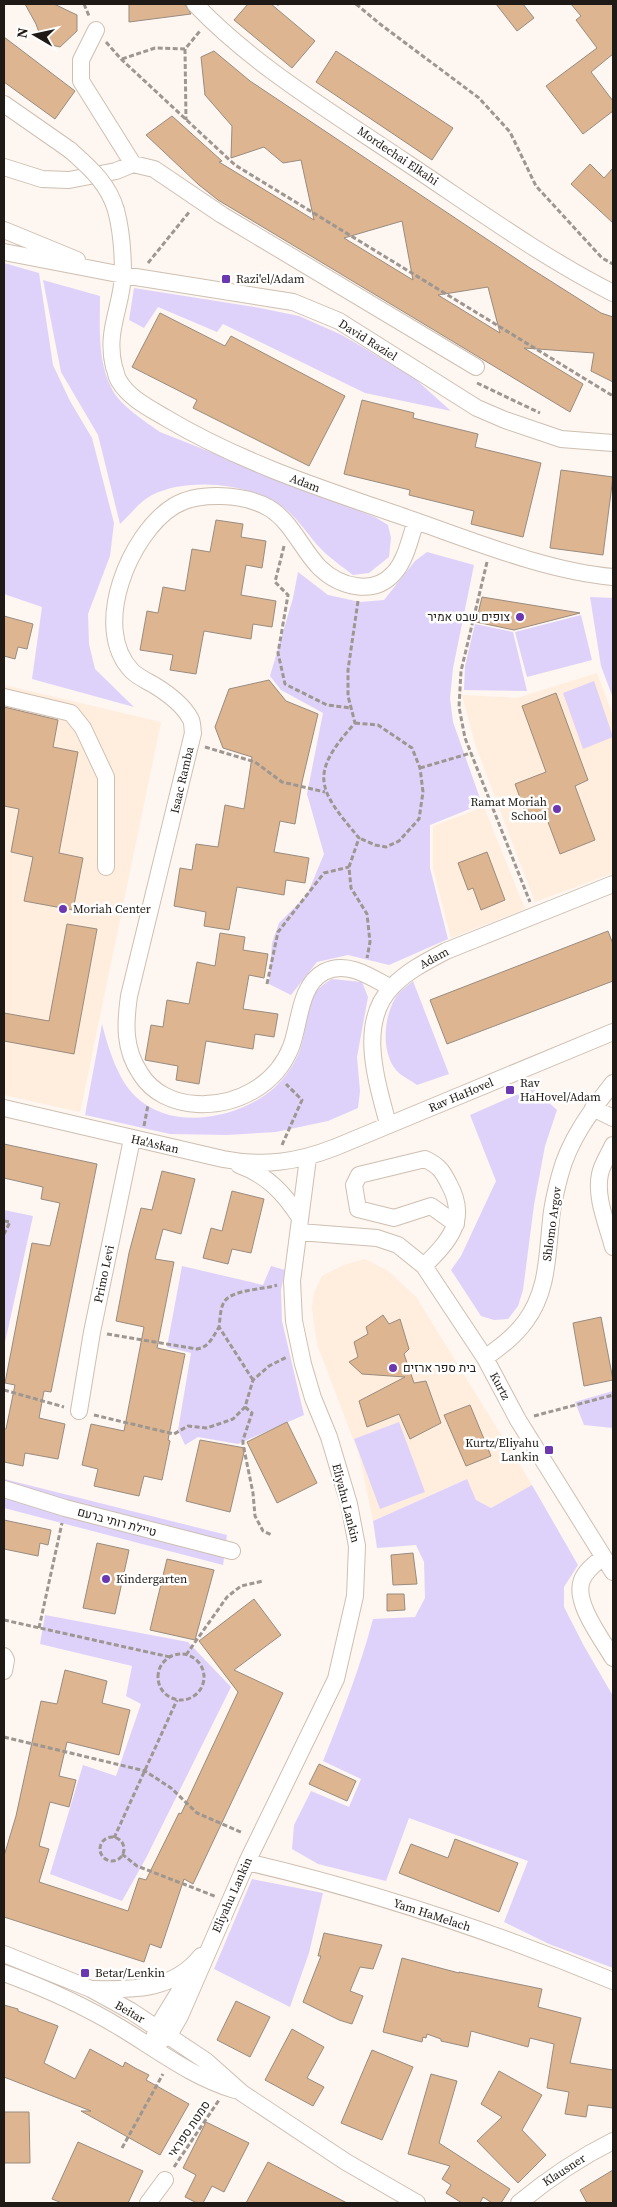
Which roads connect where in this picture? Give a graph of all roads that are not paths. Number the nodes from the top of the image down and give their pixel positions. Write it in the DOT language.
graph roads {
  1 [pos="195,4"];
  2 [pos="96,30"];
  3 [pos="4,104"];
  4 [pos="133,164"];
  5 [pos="4,167"];
  6 [pos="4,230"];
  7 [pos="4,252"];
  8 [pos="123,275"];
  9 [pos="613,292"];
  10 [pos="476,367"];
  11 [pos="613,443"];
  12 [pos="416,521"];
  13 [pos="613,577"];
  14 [pos="4,697"];
  15 [pos="106,868"];
  16 [pos="613,884"];
  17 [pos="391,988"];
  18 [pos="613,1032"];
  19 [pos="613,1083"];
  20 [pos="4,1108"];
  21 [pos="593,1108"];
  22 [pos="613,1118"];
  23 [pos="388,1124"];
  24 [pos="136,1140"];
  25 [pos="613,1145"];
  26 [pos="308,1158"];
  27 [pos="223,1159"];
  28 [pos="456,1224"];
  29 [pos="300,1225"];
  30 [pos="613,1247"];
  31 [pos="424,1266"];
  32 [pos="485,1358"];
  33 [pos="79,1411"];
  34 [pos="4,1489"];
  35 [pos="232,1551"];
  36 [pos="603,1557"];
  37 [pos="613,1572"];
  38 [pos="4,1656"];
  39 [pos="613,1658"];
  40 [pos="4,1671"];
  41 [pos="247,1862"];
  42 [pos="211,1945"];
  43 [pos="4,1954"];
  44 [pos="4,1972"];
  45 [pos="613,1981"];
  46 [pos="91,1989"];
  47 [pos="163,2031"];
  48 [pos="152,2048"];
  49 [pos="234,2090"];
  50 [pos="613,2141"];
  51 [pos="165,2180"];
  52 [pos="148,2203"];
  53 [pos="417,2203"];
  54 [pos="519,2203"];
  1 -- 9 [label="street, Mordechai Elkahi"];
  2 -- 4 [label="street"];
  3 -- 8 [label="street, bridge"];
  4 -- 5 [label="street"];
  4 -- 10 [label="street"];
  6 -- 8 [label="street, David Raziel"];
  7 -- 8 [label="street, David Raziel"];
  8 -- 11 [label="street, David Raziel"];
  8 -- 12 [label="street, Adam"];
  12 -- 13 [label="street, Adam"];
  12 -- 17 [label="street, Isaac Ramba"];
  14 -- 15 [label="street"];
  16 -- 17 [label="street, Adam"];
  17 -- 23 [label="street, Adam"];
  18 -- 23 [label="street, Rav HaHovel"];
  19 -- 21 [label="street, Shlomo Argov"];
  20 -- 24 [label="street, Ha'Askan"];
  21 -- 22 [label="street"];
  21 -- 32 [label="street, Shlomo Argov"];
  23 -- 26 [label="street, Rav HaHovel"];
  24 -- 27 [label="street, Ha'Askan"];
  24 -- 33 [label="street, Primo Levi"];
  25 -- 30 [label="street"];
  26 -- 27 [label="street, Ha'Askan"];
  26 -- 29 [label="street, Eliyahu Lankin"];
  27 -- 29 [label="street"];
  28 -- 28 [label="street"];
  28 -- 31 [label="street"];
  29 -- 31 [label="street, Kurtz"];
  29 -- 41 [label="street, Eliyahu Lankin"];
  31 -- 32 [label="street, Kurtz"];
  32 -- 36 [label="street, Kurtz"];
  34 -- 35 [label="street, טיילת רותי ברעם"];
  36 -- 37 [label="street, Kurtz"];
  36 -- 39 [label="street"];
  38 -- 40 [label="street"];
  41 -- 42 [label="street, Eliyahu Lankin"];
  41 -- 45 [label="street, Yam HaMelach"];
  42 -- 46 [label="street"];
  42 -- 47 [label="street, Eliyahu Lankin"];
  43 -- 46 [label="street, Beitar"];
  44 -- 48 [label="street, Beitar"];
  46 -- 47 [label="street, Beitar"];
  47 -- 48 [label="street, Eliyahu Lankin"];
  47 -- 49 [label="street, Beitar"];
  48 -- 49 [label="street, Beitar"];
  49 -- 53 [label="street, Beitar"];
  50 -- 54 [label="street, Klausner"];
  51 -- 52 [label="street"];
}
